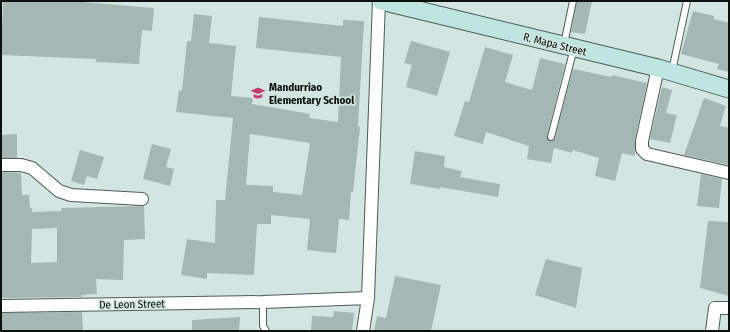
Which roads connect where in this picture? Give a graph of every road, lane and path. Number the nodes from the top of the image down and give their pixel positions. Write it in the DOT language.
graph roads {
  1 [pos="380,1"];
  2 [pos="573,1"];
  3 [pos="686,1"];
  4 [pos="569,47"];
  5 [pos="665,71"];
  6 [pos="729,89"];
  7 [pos="551,137"];
  8 [pos="1,165"];
  9 [pos="729,173"];
  10 [pos="142,199"];
  11 [pos="368,298"];
  12 [pos="262,302"];
  13 [pos="1,306"];
  14 [pos="729,308"];
  15 [pos="266,331"];
  16 [pos="363,331"];
  17 [pos="712,331"];
  1 -- 4 [label="main road, R. Mapa Street"];
  1 -- 11 [label="street"];
  2 -- 4 [label="lane"];
  3 -- 5 [label="lane"];
  4 -- 5 [label="main road, R. Mapa Street"];
  4 -- 7 [label="lane"];
  5 -- 6 [label="main road, R. Mapa Street"];
  5 -- 9 [label="street"];
  8 -- 10 [label="street"];
  11 -- 12 [label="street, De Leon Street"];
  11 -- 16 [label="street"];
  12 -- 13 [label="street, De Leon Street"];
  12 -- 15 [label="lane"];
  14 -- 17 [label="street"];
}
